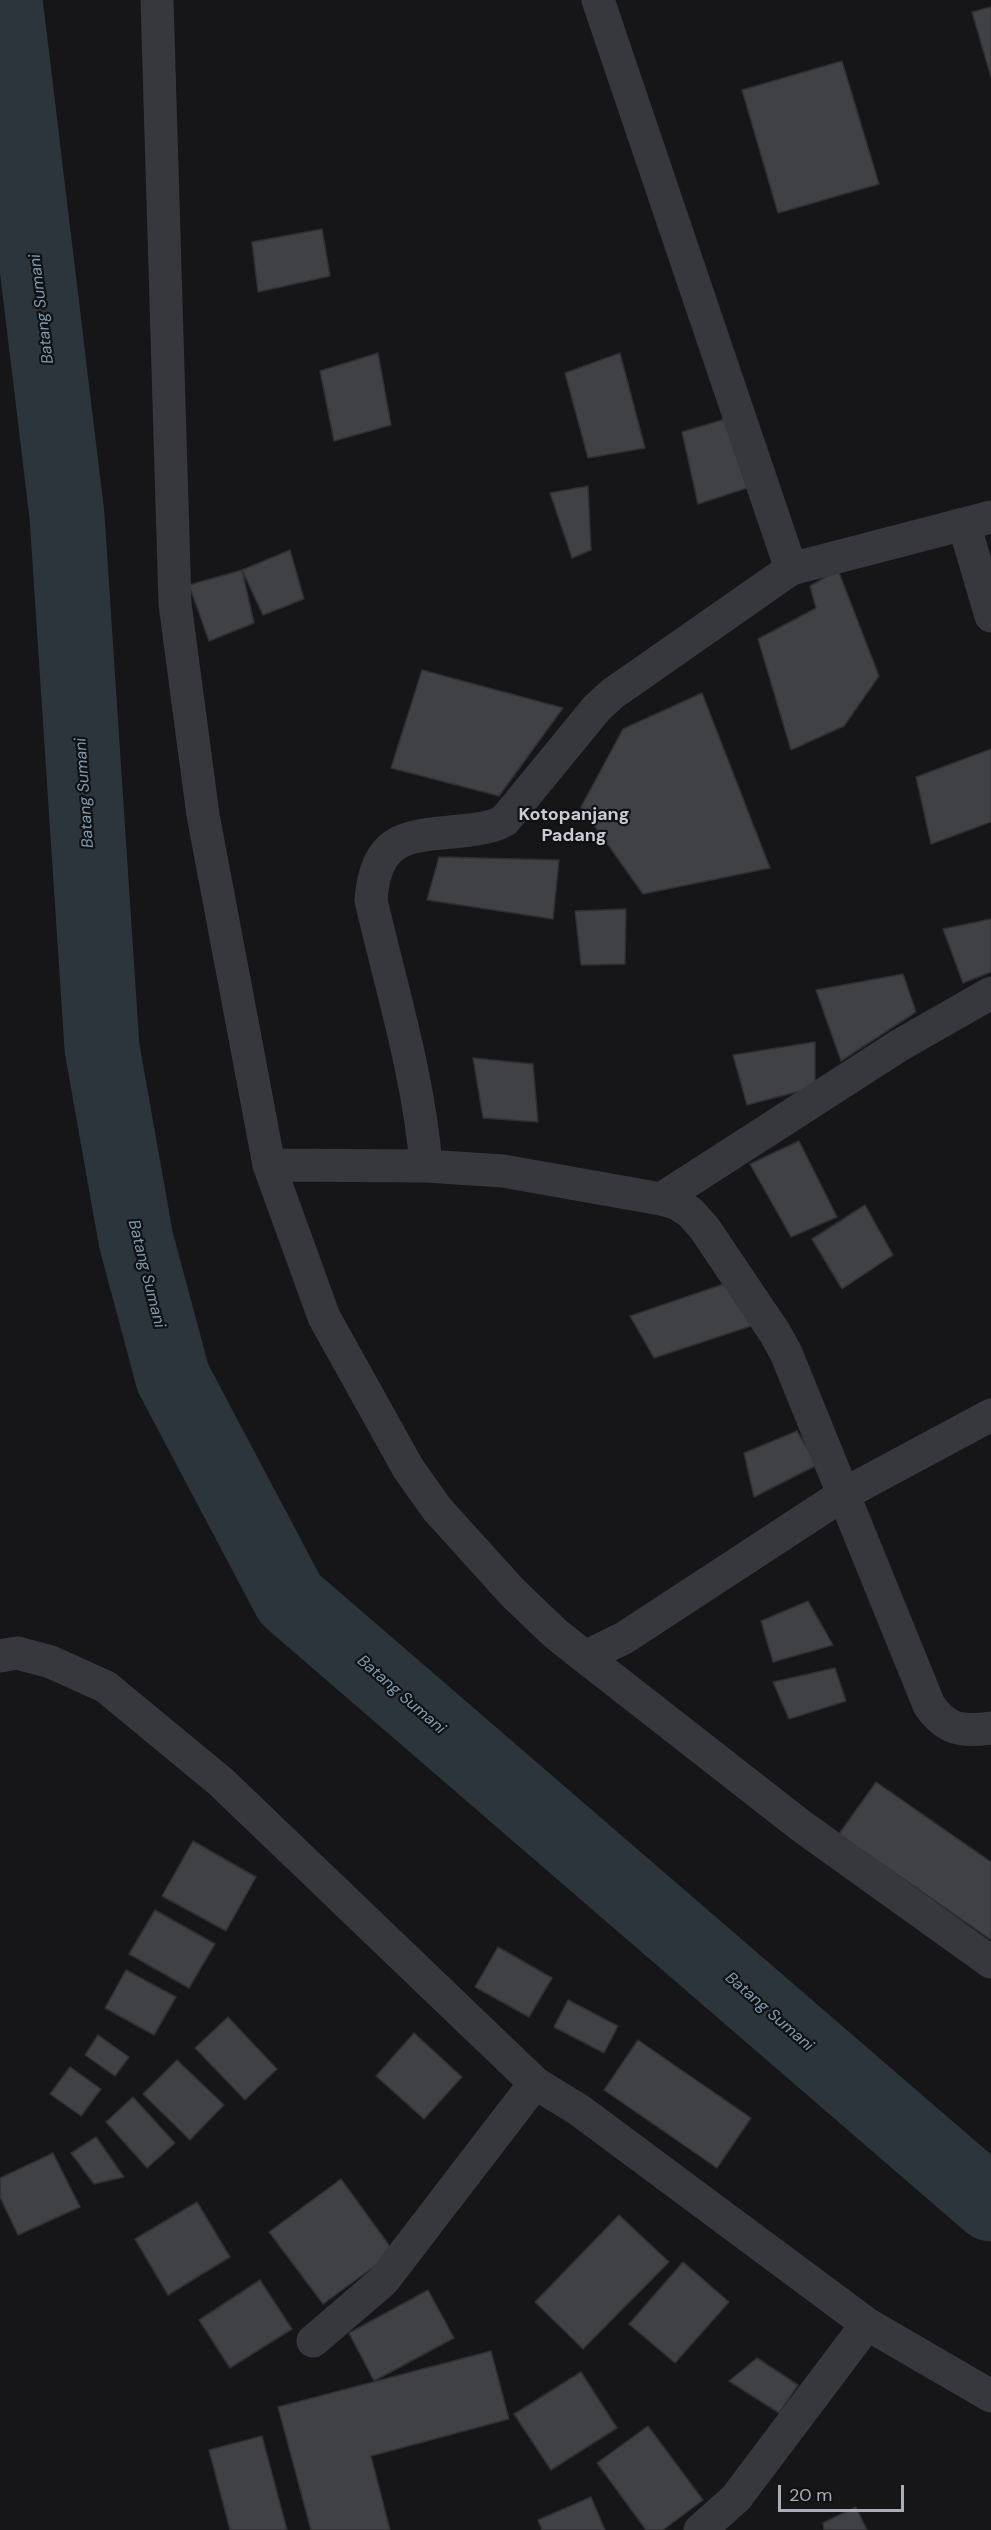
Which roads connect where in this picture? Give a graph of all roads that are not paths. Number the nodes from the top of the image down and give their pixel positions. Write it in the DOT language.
graph roads {
  1 [pos="157,0"];
  2 [pos="598,0"];
  3 [pos="978,520"];
  4 [pos="791,569"];
  5 [pos="991,616"];
  6 [pos="991,993"];
  7 [pos="270,1165"];
  8 [pos="426,1166"];
  9 [pos="661,1199"];
  10 [pos="991,1415"];
  11 [pos="844,1494"];
  12 [pos="0,1656"];
  13 [pos="585,1657"];
  14 [pos="991,1728"];
  15 [pos="991,1962"];
  16 [pos="535,2083"];
  17 [pos="867,2324"];
  18 [pos="313,2341"];
  19 [pos="991,2396"];
  20 [pos="700,2530"];
  1 -- 7 [label="street"];
  2 -- 4 [label="street"];
  3 -- 4 [label="street"];
  3 -- 5 [label="street"];
  4 -- 8 [label="street"];
  6 -- 9 [label="street"];
  7 -- 8 [label="street"];
  7 -- 13 [label="street"];
  8 -- 9 [label="street"];
  9 -- 11 [label="street"];
  10 -- 11 [label="street"];
  11 -- 13 [label="street"];
  11 -- 14 [label="street"];
  12 -- 16 [label="street"];
  13 -- 15 [label="street"];
  16 -- 17 [label="street"];
  16 -- 18 [label="street"];
  17 -- 19 [label="street"];
  17 -- 20 [label="street"];
}
